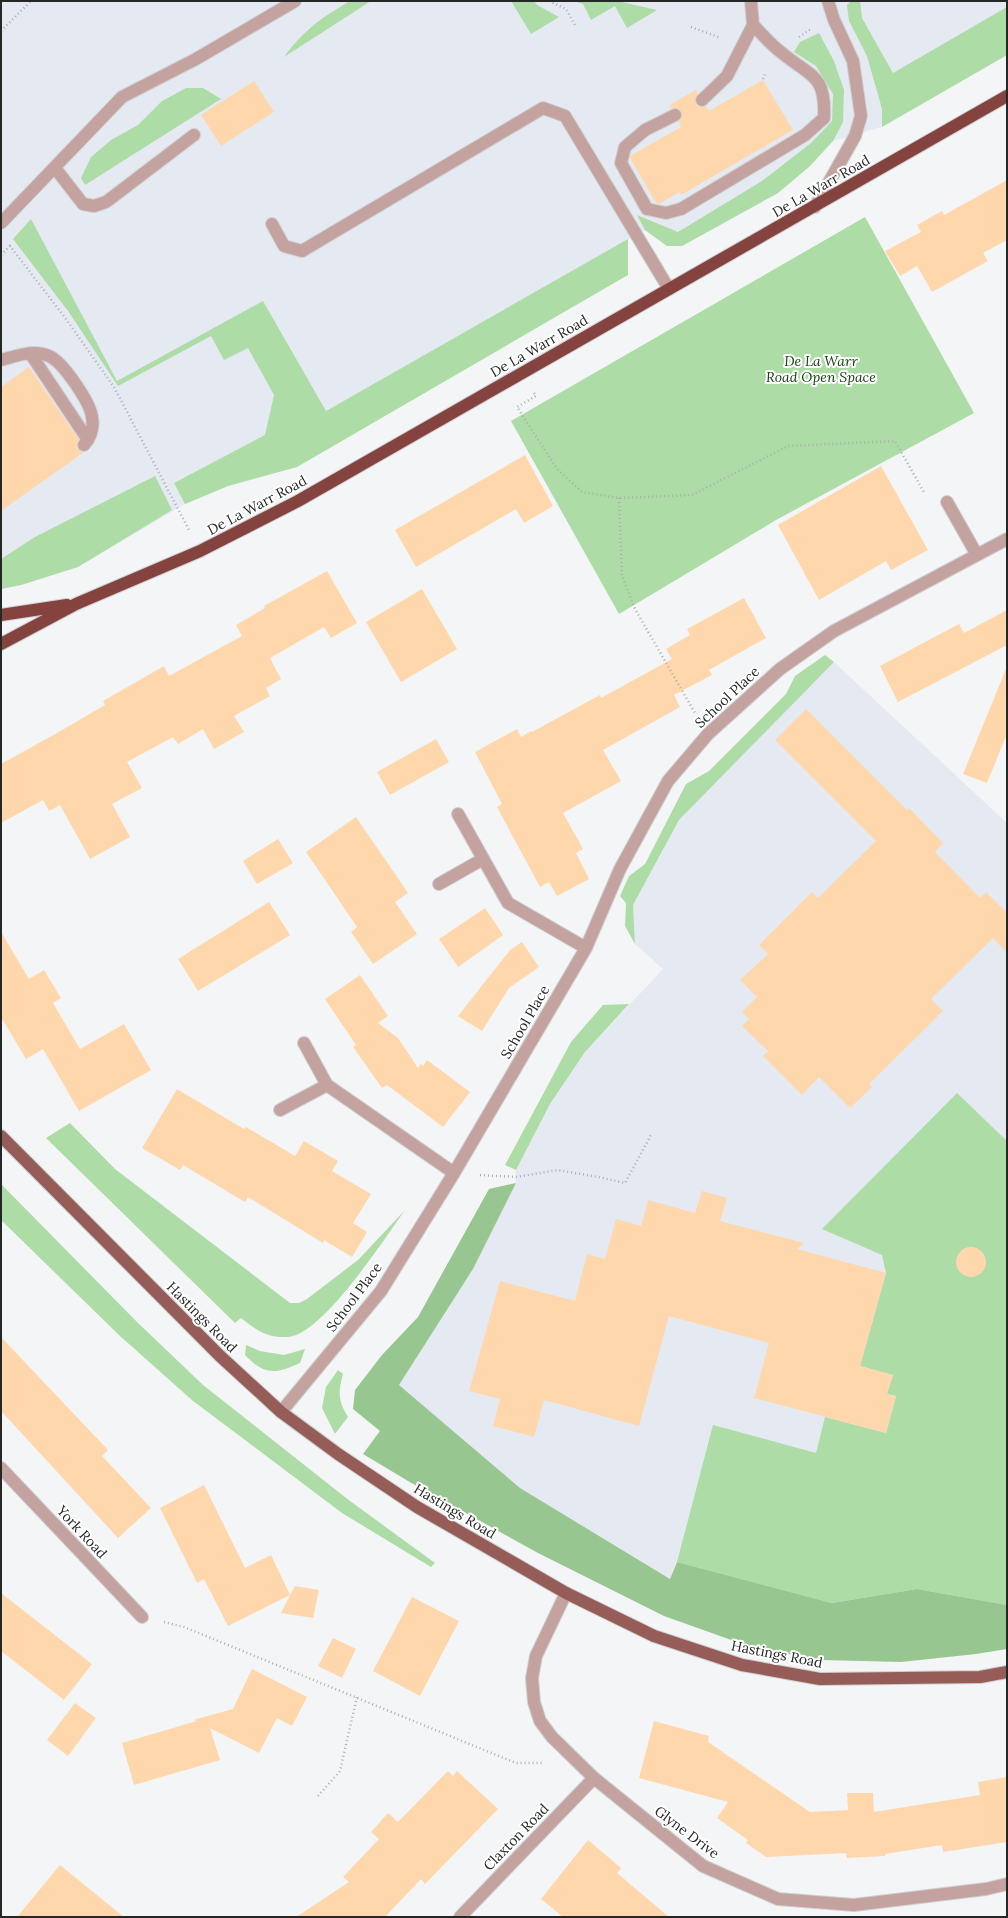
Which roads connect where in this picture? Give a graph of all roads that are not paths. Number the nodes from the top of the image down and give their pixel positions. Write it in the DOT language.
graph roads {
  1 [pos="295,1"];
  2 [pos="751,1"];
  3 [pos="828,1"];
  4 [pos="753,25"];
  5 [pos="1007,96"];
  6 [pos="702,100"];
  7 [pos="675,115"];
  8 [pos="194,135"];
  9 [pos="55,168"];
  10 [pos="815,207"];
  11 [pos="1,223"];
  12 [pos="272,224"];
  13 [pos="669,290"];
  14 [pos="30,353"];
  15 [pos="1,360"];
  16 [pos="947,502"];
  17 [pos="1007,539"];
  18 [pos="978,555"];
  19 [pos="76,604"];
  20 [pos="1,615"];
  21 [pos="1,644"];
  22 [pos="458,814"];
  23 [pos="483,859"];
  24 [pos="439,884"];
  25 [pos="586,948"];
  26 [pos="304,1043"];
  27 [pos="327,1085"];
  28 [pos="280,1110"];
  29 [pos="1,1136"];
  30 [pos="454,1173"];
  31 [pos="281,1412"];
  32 [pos="1,1468"];
  33 [pos="566,1593"];
  34 [pos="142,1617"];
  35 [pos="1007,1672"];
  36 [pos="594,1778"];
  37 [pos="1007,1884"];
  38 [pos="460,1917"];
  1 -- 9 [label="street"];
  2 -- 4 [label="street"];
  3 -- 10 [label="street"];
  4 -- 6 [label="street"];
  4 -- 7 [label="street"];
  5 -- 10 [label="highway, De La Warr Road"];
  8 -- 9 [label="street"];
  9 -- 11 [label="street"];
  10 -- 13 [label="highway, De La Warr Road"];
  12 -- 13 [label="street"];
  13 -- 19 [label="highway, De La Warr Road"];
  14 -- 14 [label="street"];
  14 -- 15 [label="street"];
  16 -- 18 [label="street"];
  17 -- 18 [label="street, School Place"];
  18 -- 25 [label="street, School Place"];
  19 -- 20 [label="highway, De La Warr Road"];
  19 -- 21 [label="highway, De La Warr Road"];
  22 -- 23 [label="street"];
  23 -- 24 [label="street"];
  23 -- 25 [label="street"];
  25 -- 30 [label="street, School Place"];
  26 -- 27 [label="street"];
  27 -- 28 [label="street"];
  27 -- 30 [label="street"];
  29 -- 31 [label="main road, Hastings Road"];
  30 -- 31 [label="street, School Place"];
  31 -- 33 [label="main road, Hastings Road"];
  32 -- 34 [label="street, York Road"];
  33 -- 35 [label="main road, Hastings Road"];
  33 -- 36 [label="street, Glyne Drive"];
  36 -- 37 [label="street, Glyne Drive"];
  36 -- 38 [label="street, Claxton Road"];
}
